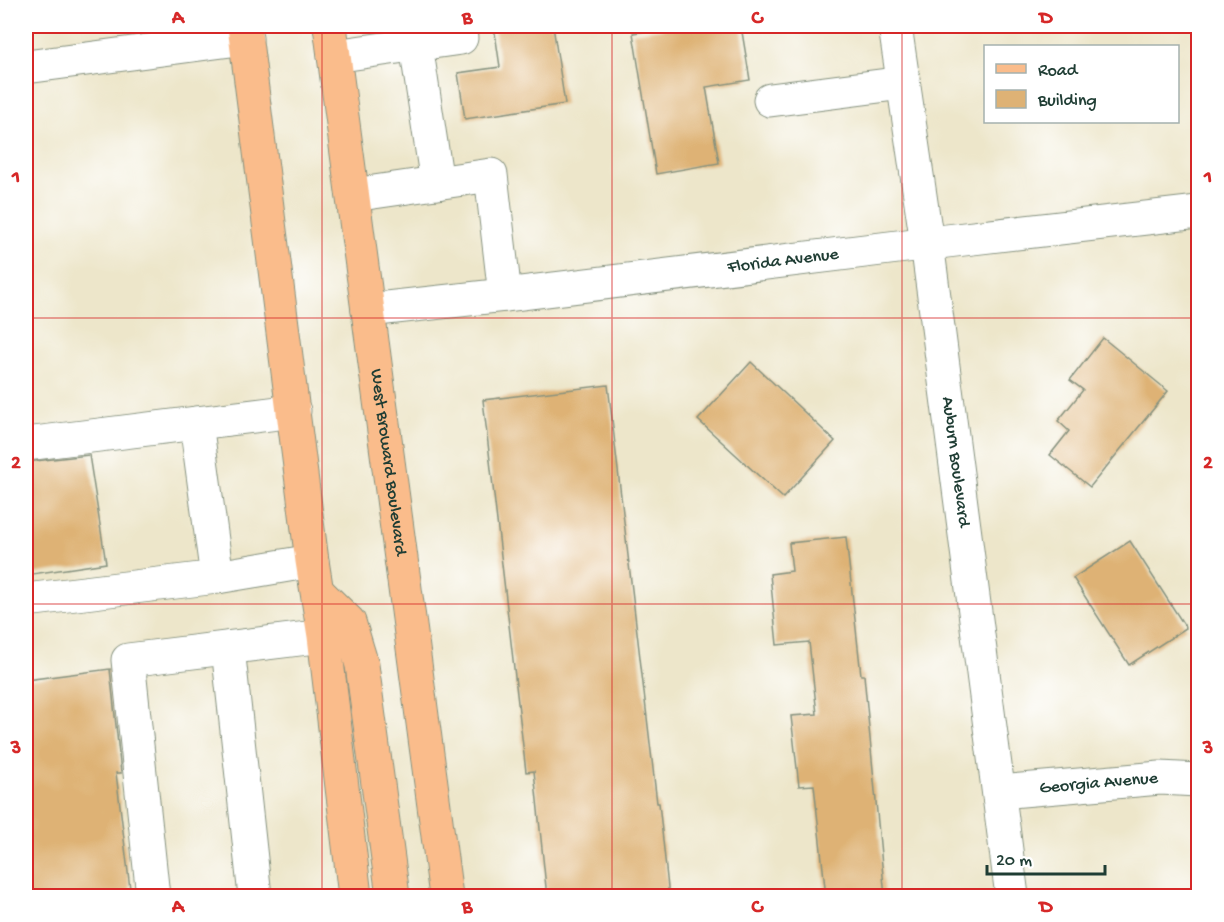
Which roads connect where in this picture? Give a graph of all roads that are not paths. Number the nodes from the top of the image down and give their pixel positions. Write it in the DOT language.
graph roads {
  1 [pos="895,26"];
  2 [pos="245,32"];
  3 [pos="461,38"];
  4 [pos="125,40"];
  5 [pos="332,41"];
  6 [pos="416,45"];
  7 [pos="26,67"];
  8 [pos="903,83"];
  9 [pos="770,100"];
  10 [pos="437,183"];
  11 [pos="353,195"];
  12 [pos="1198,212"];
  13 [pos="927,243"];
  14 [pos="506,295"];
  15 [pos="368,310"];
  16 [pos="294,411"];
  17 [pos="196,423"];
  18 [pos="26,444"];
  19 [pos="217,577"];
  20 [pos="315,577"];
  21 [pos="26,600"];
  22 [pos="324,636"];
  23 [pos="228,648"];
  24 [pos="1198,780"];
  25 [pos="999,792"];
  26 [pos="153,897"];
  27 [pos="255,897"];
  28 [pos="355,897"];
  29 [pos="393,897"];
  30 [pos="446,897"];
  31 [pos="1012,897"];
  1 -- 8 [label="street, Auburn Boulevard"];
  2 -- 4 [label="street"];
  2 -- 16 [label="main road"];
  3 -- 6 [label="street"];
  4 -- 7 [label="street"];
  5 -- 6 [label="street"];
  5 -- 11 [label="main road, West Broward Boulevard"];
  6 -- 10 [label="street"];
  8 -- 9 [label="street"];
  8 -- 13 [label="street, Auburn Boulevard"];
  10 -- 11 [label="street"];
  10 -- 14 [label="street"];
  11 -- 15 [label="main road, West Broward Boulevard"];
  12 -- 13 [label="street, Florida Avenue"];
  13 -- 14 [label="street, Florida Avenue"];
  13 -- 25 [label="street, Auburn Boulevard"];
  14 -- 15 [label="street, Florida Avenue"];
  15 -- 30 [label="main road, West Broward Boulevard"];
  16 -- 17 [label="street"];
  16 -- 20 [label="main road"];
  17 -- 18 [label="street"];
  17 -- 19 [label="street"];
  19 -- 20 [label="street"];
  19 -- 21 [label="street"];
  20 -- 22 [label="main road"];
  20 -- 29 [label="main road"];
  22 -- 23 [label="street"];
  22 -- 28 [label="main road"];
  23 -- 26 [label="street"];
  23 -- 27 [label="street"];
  24 -- 25 [label="street, Georgia Avenue"];
  25 -- 31 [label="street, Auburn Boulevard"];
}
